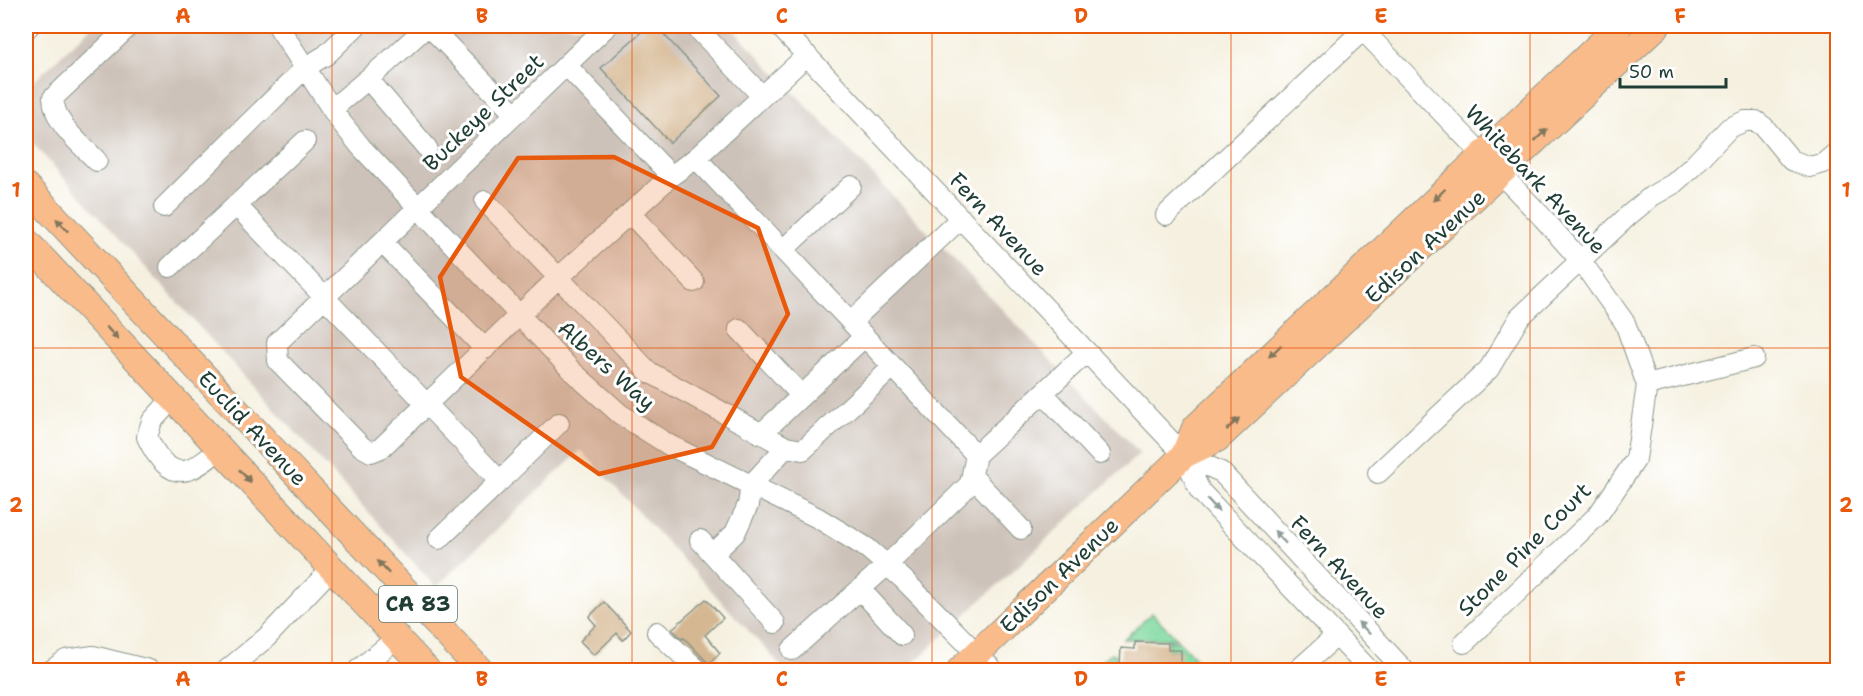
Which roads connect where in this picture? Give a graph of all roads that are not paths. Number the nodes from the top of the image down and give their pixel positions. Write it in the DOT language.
graph roads {
  1 [pos="129,26"];
  2 [pos="278,26"];
  3 [pos="356,26"];
  4 [pos="428,26"];
  5 [pos="607,26"];
  6 [pos="695,26"];
  7 [pos="779,26"];
  8 [pos="1619,26"];
  9 [pos="1657,26"];
  10 [pos="1361,28"];
  11 [pos="807,55"];
  12 [pos="566,65"];
  13 [pos="306,67"];
  14 [pos="368,79"];
  15 [pos="762,96"];
  16 [pos="334,113"];
  17 [pos="515,114"];
  18 [pos="305,141"];
  19 [pos="427,148"];
  20 [pos="1838,151"];
  21 [pos="1482,154"];
  22 [pos="696,158"];
  23 [pos="97,161"];
  24 [pos="1501,174"];
  25 [pos="671,176"];
  26 [pos="26,186"];
  27 [pos="851,186"];
  28 [pos="485,201"];
  29 [pos="236,205"];
  30 [pos="164,207"];
  31 [pos="418,207"];
  32 [pos="630,213"];
  33 [pos="1166,215"];
  34 [pos="961,218"];
  35 [pos="26,241"];
  36 [pos="382,242"];
  37 [pos="783,250"];
  38 [pos="1581,261"];
  39 [pos="99,264"];
  40 [pos="170,267"];
  41 [pos="558,278"];
  42 [pos="694,282"];
  43 [pos="72,291"];
  44 [pos="324,298"];
  45 [pos="520,315"];
  46 [pos="850,322"];
  47 [pos="739,329"];
  48 [pos="864,337"];
  49 [pos="485,349"];
  50 [pos="1087,352"];
  51 [pos="1754,358"];
  52 [pos="893,367"];
  53 [pos="1647,385"];
  54 [pos="1043,393"];
  55 [pos="801,395"];
  56 [pos="172,398"];
  57 [pos="427,405"];
  58 [pos="559,423"];
  59 [pos="761,434"];
  60 [pos="786,447"];
  61 [pos="220,449"];
  62 [pos="1100,454"];
  63 [pos="976,455"];
  64 [pos="1184,455"];
  65 [pos="1378,473"];
  66 [pos="972,476"];
  67 [pos="500,481"];
  68 [pos="751,485"];
  69 [pos="1021,529"];
  70 [pos="439,539"];
  71 [pos="887,565"];
  72 [pos="332,568"];
  73 [pos="860,589"];
  74 [pos="775,623"];
  75 [pos="657,632"];
  76 [pos="902,635"];
  77 [pos="1336,636"];
  78 [pos="397,638"];
  79 [pos="1464,643"];
  80 [pos="792,650"];
  81 [pos="976,665"];
  82 [pos="52,670"];
  83 [pos="149,670"];
  84 [pos="227,670"];
  85 [pos="358,670"];
  86 [pos="428,670"];
  87 [pos="480,670"];
  88 [pos="698,670"];
  89 [pos="1298,670"];
  90 [pos="1369,670"];
  91 [pos="1404,670"];
  1 -- 23 [label="street"];
  2 -- 13 [label="street, Albers Way"];
  3 -- 13 [label="street"];
  4 -- 14 [label="street"];
  4 -- 17 [label="street"];
  5 -- 12 [label="street, Buckeye Street"];
  6 -- 15 [label="street"];
  7 -- 11 [label="street, Fern Avenue"];
  8 -- 21 [label="main road, Edison Avenue"];
  24 -- 9 [label="main road, Edison Avenue, one-way"];
  10 -- 21 [label="street, Whitebark Avenue"];
  10 -- 33 [label="street"];
  11 -- 15 [label="street"];
  11 -- 34 [label="street, Fern Avenue"];
  12 -- 17 [label="street, Buckeye Street"];
  12 -- 25 [label="street"];
  13 -- 16 [label="street, Albers Way"];
  13 -- 30 [label="street"];
  14 -- 16 [label="street"];
  14 -- 19 [label="street"];
  15 -- 22 [label="street"];
  16 -- 31 [label="street, Albers Way"];
  17 -- 31 [label="street, Buckeye Street"];
  18 -- 29 [label="street"];
  20 -- 38 [label="street"];
  21 -- 24 [label="street, Whitebark Avenue"];
  21 -- 64 [label="main road, Edison Avenue, one-way"];
  22 -- 25 [label="street"];
  22 -- 37 [label="street"];
  24 -- 38 [label="street, Whitebark Avenue"];
  64 -- 24 [label="main road, Edison Avenue, one-way"];
  25 -- 32 [label="street"];
  39 -- 26 [label="main road, Euclid Avenue / CA 83, one-way"];
  27 -- 37 [label="street"];
  28 -- 41 [label="street"];
  29 -- 40 [label="street"];
  29 -- 44 [label="street"];
  31 -- 36 [label="street, Buckeye Street"];
  31 -- 45 [label="street, Albers Way"];
  32 -- 41 [label="street"];
  32 -- 42 [label="street"];
  34 -- 46 [label="street"];
  34 -- 50 [label="street, Fern Avenue"];
  35 -- 43 [label="main road, Euclid Avenue"];
  36 -- 44 [label="street, Buckeye Street"];
  36 -- 49 [label="street"];
  37 -- 46 [label="street"];
  38 -- 53 [label="street, Whitebark Avenue"];
  38 -- 65 [label="street"];
  39 -- 43 [label="main road"];
  87 -- 39 [label="main road, Euclid Avenue / CA 83, one-way"];
  41 -- 45 [label="street"];
  41 -- 59 [label="street"];
  43 -- 56 [label="main road, Euclid Avenue, one-way"];
  44 -- 57 [label="street"];
  44 -- 57 [label="street, Buckeye Street"];
  45 -- 49 [label="street"];
  45 -- 68 [label="street, Albers Way"];
  46 -- 48 [label="street"];
  47 -- 55 [label="street"];
  48 -- 52 [label="street"];
  48 -- 55 [label="street"];
  49 -- 57 [label="street"];
  50 -- 54 [label="street"];
  50 -- 64 [label="street, Fern Avenue"];
  51 -- 53 [label="street"];
  52 -- 60 [label="street"];
  52 -- 63 [label="street"];
  53 -- 79 [label="street, Stone Pine Court"];
  54 -- 62 [label="street"];
  54 -- 63 [label="street"];
  55 -- 59 [label="street"];
  56 -- 61 [label="main road, Euclid Avenue"];
  56 -- 61 [label="street"];
  57 -- 67 [label="street"];
  58 -- 67 [label="street"];
  59 -- 60 [label="street"];
  60 -- 68 [label="street"];
  61 -- 72 [label="main road, Euclid Avenue, one-way"];
  63 -- 66 [label="street"];
  64 -- 77 [label="street, Fern Avenue, one-way"];
  64 -- 81 [label="main road, Edison Avenue"];
  91 -- 64 [label="street, Fern Avenue, one-way"];
  66 -- 69 [label="street"];
  66 -- 71 [label="street"];
  67 -- 70 [label="street"];
  68 -- 71 [label="street, Albers Way"];
  68 -- 74 [label="street"];
  71 -- 73 [label="street"];
  71 -- 81 [label="street, Albers Way"];
  72 -- 78 [label="main road, Euclid Avenue"];
  72 -- 84 [label="street"];
  73 -- 76 [label="street"];
  73 -- 80 [label="street"];
  75 -- 88 [label="street"];
  77 -- 89 [label="street"];
  77 -- 90 [label="street, Fern Avenue"];
  78 -- 85 [label="street"];
  78 -- 86 [label="main road, Euclid Avenue"];
  82 -- 83 [label="street"];
}
